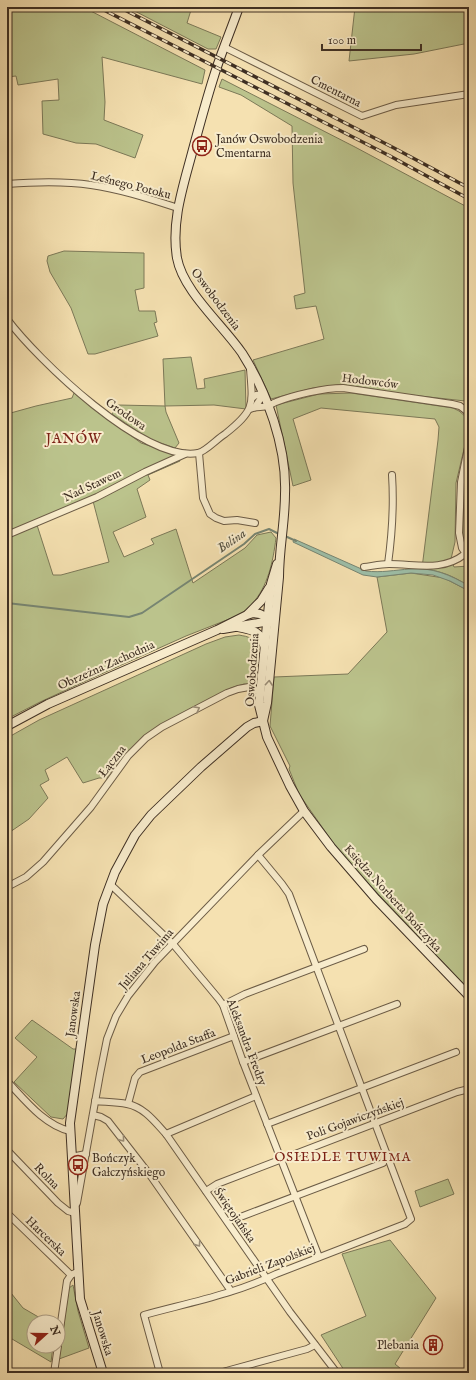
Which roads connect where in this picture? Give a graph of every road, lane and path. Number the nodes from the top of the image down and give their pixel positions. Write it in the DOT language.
graph roads {
  1 [pos="239,7"];
  2 [pos="224,47"];
  3 [pos="469,94"];
  4 [pos="7,184"];
  5 [pos="178,208"];
  6 [pos="7,319"];
  7 [pos="250,367"];
  8 [pos="263,395"];
  9 [pos="252,398"];
  10 [pos="268,406"];
  11 [pos="253,408"];
  12 [pos="469,413"];
  13 [pos="469,443"];
  14 [pos="200,453"];
  15 [pos="185,454"];
  16 [pos="392,475"];
  17 [pos="254,523"];
  18 [pos="7,535"];
  19 [pos="279,556"];
  20 [pos="467,556"];
  21 [pos="388,564"];
  22 [pos="364,567"];
  23 [pos="271,584"];
  24 [pos="276,610"];
  25 [pos="247,615"];
  26 [pos="267,619"];
  27 [pos="237,627"];
  28 [pos="217,630"];
  29 [pos="273,635"];
  30 [pos="264,648"];
  31 [pos="260,692"];
  32 [pos="263,722"];
  33 [pos="7,726"];
  34 [pos="304,811"];
  35 [pos="258,855"];
  36 [pos="110,884"];
  37 [pos="7,887"];
  38 [pos="173,944"];
  39 [pos="364,948"];
  40 [pos="316,966"];
  41 [pos="469,996"];
  42 [pos="397,1004"];
  43 [pos="223,1005"];
  44 [pos="338,1027"];
  45 [pos="234,1036"];
  46 [pos="456,1052"];
  47 [pos="243,1062"];
  48 [pos="7,1081"];
  49 [pos="361,1087"];
  50 [pos="469,1089"];
  51 [pos="256,1096"];
  52 [pos="95,1101"];
  53 [pos="128,1104"];
  54 [pos="93,1115"];
  55 [pos="267,1124"];
  56 [pos="375,1124"];
  57 [pos="70,1131"];
  58 [pos="166,1134"];
  59 [pos="7,1150"];
  60 [pos="86,1154"];
  61 [pos="71,1155"];
  62 [pos="281,1159"];
  63 [pos="383,1163"];
  64 [pos="206,1191"];
  65 [pos="295,1196"];
  66 [pos="75,1212"];
  67 [pos="7,1213"];
  68 [pos="243,1216"];
  69 [pos="319,1257"];
  70 [pos="75,1274"];
  71 [pos="266,1279"];
  72 [pos="232,1291"];
  73 [pos="62,1314"];
  74 [pos="315,1345"];
  75 [pos="57,1354"];
  76 [pos="54,1373"];
  77 [pos="103,1373"];
  78 [pos="160,1373"];
  79 [pos="219,1373"];
  80 [pos="337,1373"];
  1 -- 2 [label="street, Oswobodzenia"];
  2 -- 3 [label="street, Cmentarna"];
  2 -- 5 [label="street, Oswobodzenia"];
  4 -- 5 [label="street, Leśnego Potoku"];
  5 -- 7 [label="street, Oswobodzenia"];
  6 -- 15 [label="street, Grodowa"];
  7 -- 8 [label="street, Oswobodzenia"];
  7 -- 9 [label="street"];
  8 -- 9 [label="street"];
  8 -- 10 [label="street, Oswobodzenia"];
  8 -- 11 [label="street"];
  9 -- 11 [label="street"];
  10 -- 11 [label="street"];
  10 -- 12 [label="street, Hodowców"];
  10 -- 19 [label="street, Oswobodzenia"];
  11 -- 14 [label="street"];
  13 -- 20 [label="street"];
  14 -- 15 [label="street, Grodowa"];
  14 -- 17 [label="street"];
  15 -- 18 [label="street, Nad Stawem"];
  16 -- 21 [label="street"];
  19 -- 23 [label="street, Oswobodzenia"];
  19 -- 24 [label="street, Oswobodzenia"];
  20 -- 21 [label="street"];
  21 -- 22 [label="street"];
  23 -- 25 [label="street, Oswobodzenia"];
  23 -- 26 [label="street, Oswobodzenia"];
  24 -- 26 [label="street, Obrzeżna Zachodnia"];
  24 -- 29 [label="street, Oswobodzenia"];
  25 -- 26 [label="street, Oswobodzenia"];
  25 -- 28 [label="street, Obrzeżna Zachodnia"];
  26 -- 27 [label="street, Obrzeżna Zachodnia"];
  26 -- 29 [label="street, Oswobodzenia"];
  26 -- 30 [label="street, Oswobodzenia"];
  27 -- 28 [label="street, Obrzeżna Zachodnia"];
  27 -- 30 [label="street, Obrzeżna Zachodnia"];
  28 -- 33 [label="street, Obrzeżna Zachodnia"];
  32 -- 29 [label="street, Oswobodzenia, one-way"];
  30 -- 31 [label="street, Oswobodzenia"];
  31 -- 32 [label="street, Oswobodzenia"];
  37 -- 31 [label="street, Łączna, one-way"];
  32 -- 34 [label="street, Oswobodzenia"];
  32 -- 36 [label="street, Janowska"];
  34 -- 35 [label="street, Juliana Tuwima"];
  34 -- 41 [label="street, Księdza Norberta Bończyka"];
  35 -- 38 [label="street, Juliana Tuwima"];
  35 -- 40 [label="street"];
  36 -- 38 [label="street, Aleksandra Fredry"];
  36 -- 57 [label="street, Janowska"];
  38 -- 43 [label="street, Aleksandra Fredry"];
  38 -- 52 [label="street, Juliana Tuwima"];
  39 -- 40 [label="street"];
  40 -- 43 [label="street"];
  40 -- 44 [label="street"];
  42 -- 44 [label="street"];
  43 -- 45 [label="street, Aleksandra Fredry"];
  44 -- 47 [label="street"];
  44 -- 49 [label="street"];
  45 -- 47 [label="street, Aleksandra Fredry"];
  45 -- 53 [label="street, Leopolda Staffa"];
  46 -- 49 [label="street"];
  47 -- 51 [label="street, Aleksandra Fredry"];
  48 -- 57 [label="street"];
  49 -- 55 [label="street"];
  49 -- 56 [label="street"];
  50 -- 56 [label="street, Poli Gojawiczyńskiej"];
  51 -- 55 [label="street, Aleksandra Fredry"];
  51 -- 58 [label="street"];
  52 -- 53 [label="street, Świętojańska"];
  52 -- 54 [label="street, Juliana Tuwima"];
  53 -- 58 [label="street, Świętojańska"];
  54 -- 60 [label="street, Juliana Tuwima"];
  54 -- 72 [label="street, one-way"];
  55 -- 62 [label="street, Aleksandra Fredry"];
  56 -- 62 [label="street, Poli Gojawiczyńskiej"];
  56 -- 69 [label="street, Gabrieli Zapolskiej"];
  57 -- 61 [label="street, Janowska"];
  58 -- 64 [label="street, Świętojańska"];
  59 -- 66 [label="street, Rolna"];
  60 -- 61 [label="street"];
  60 -- 66 [label="street, Juliana Tuwima"];
  61 -- 66 [label="street, Janowska"];
  62 -- 64 [label="street, Poli Gojawiczyńskiej"];
  62 -- 65 [label="street, Aleksandra Fredry"];
  63 -- 65 [label="street"];
  64 -- 71 [label="street, Świętojańska"];
  65 -- 68 [label="street"];
  65 -- 69 [label="street, Aleksandra Fredry"];
  66 -- 70 [label="street, Janowska"];
  67 -- 70 [label="street, Harcerska"];
  69 -- 71 [label="street, Gabrieli Zapolskiej"];
  70 -- 73 [label="street"];
  70 -- 77 [label="street, Janowska"];
  71 -- 72 [label="street, Gabrieli Zapolskiej"];
  71 -- 74 [label="street, Świętojańska"];
  72 -- 78 [label="street, Gabrieli Zapolskiej"];
  74 -- 79 [label="street"];
  74 -- 80 [label="street, Świętojańska"];
  75 -- 76 [label="street"];
}
